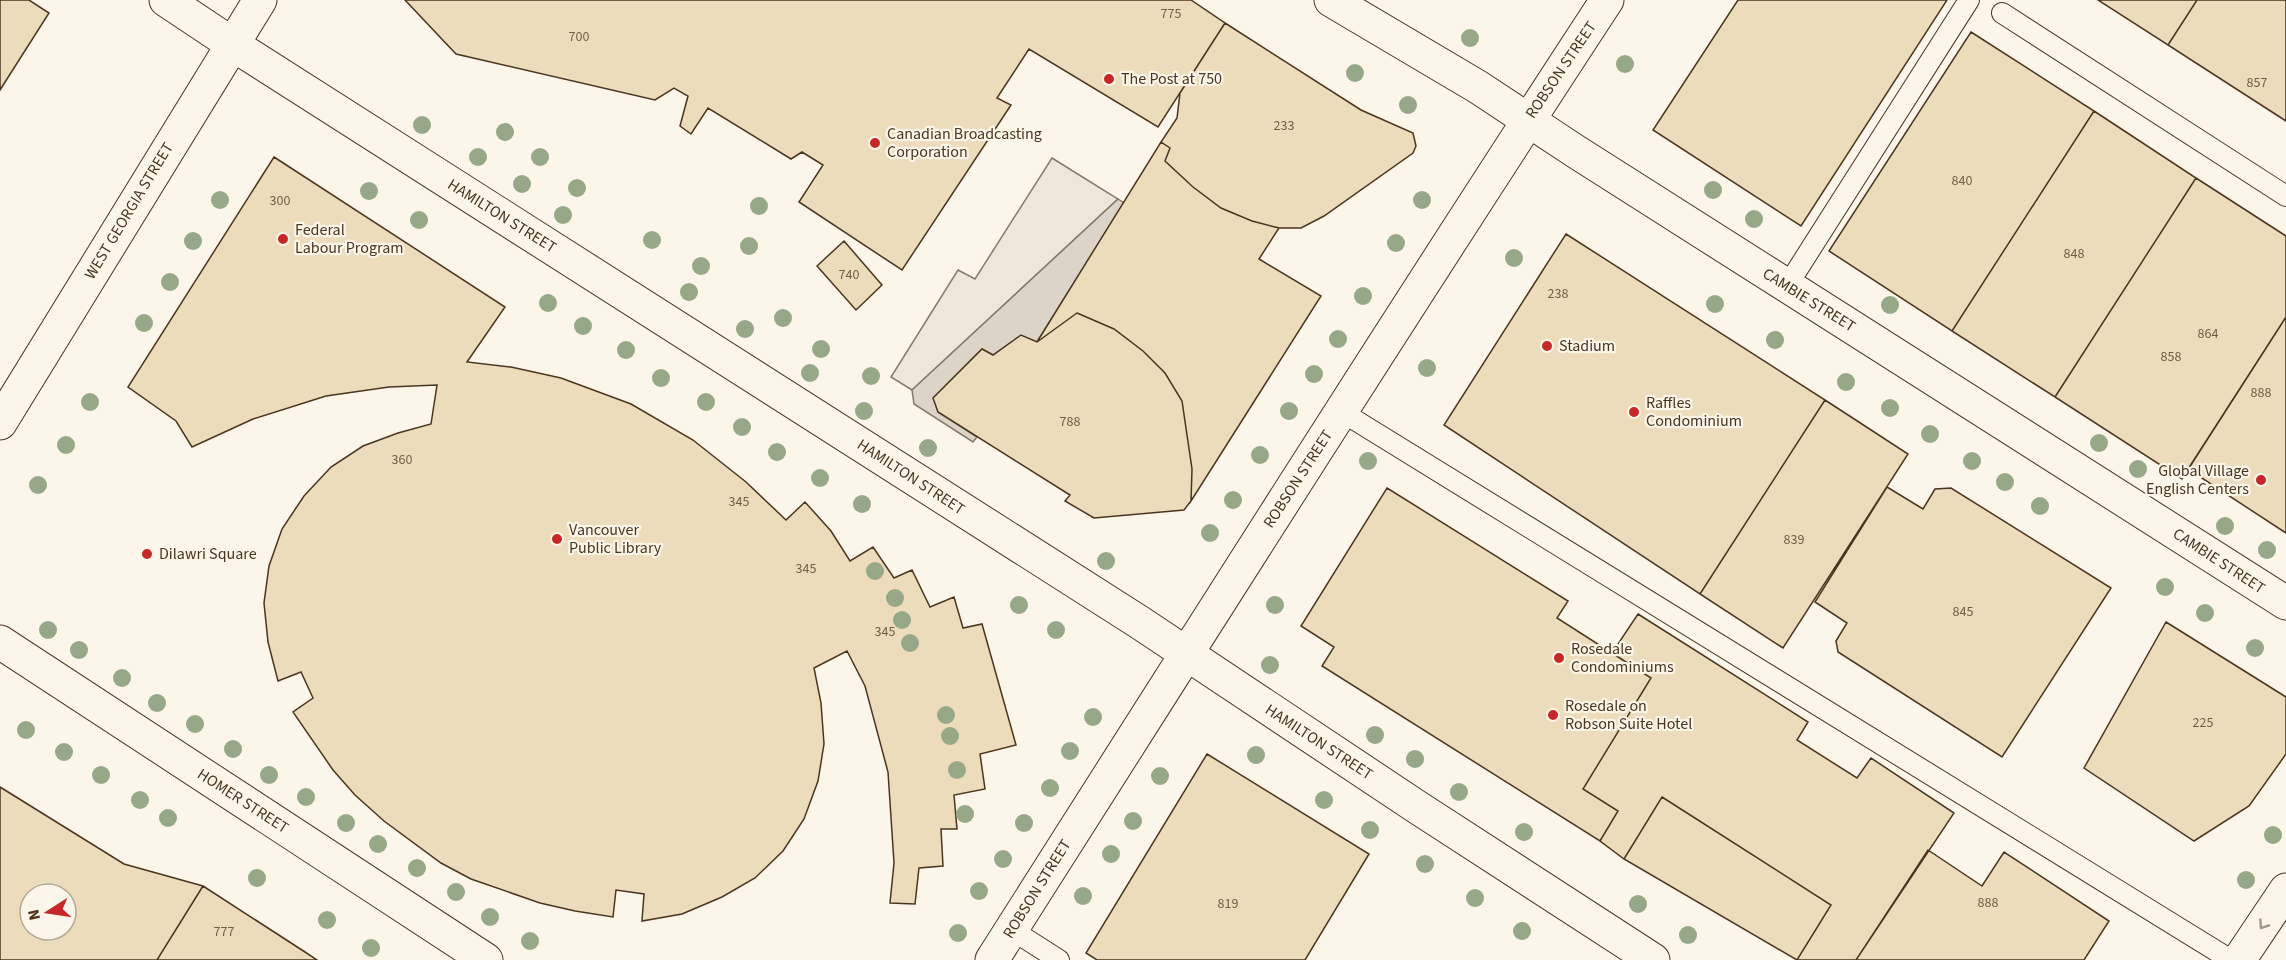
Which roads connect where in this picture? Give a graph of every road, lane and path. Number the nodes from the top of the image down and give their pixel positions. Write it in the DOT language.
graph roads {
  1 [pos="166,0"];
  2 [pos="260,0"];
  3 [pos="1331,0"];
  4 [pos="1607,0"];
  5 [pos="1970,0"];
  6 [pos="2002,13"];
  7 [pos="232,44"];
  8 [pos="1527,120"];
  9 [pos="2286,196"];
  10 [pos="1787,286"];
  11 [pos="1342,412"];
  12 [pos="0,423"];
  13 [pos="2286,603"];
  14 [pos="0,642"];
  15 [pos="1185,654"];
  16 [pos="2286,890"];
  17 [pos="1012,930"];
  18 [pos="486,960"];
  19 [pos="992,960"];
  20 [pos="1059,960"];
  21 [pos="1653,960"];
  22 [pos="2231,960"];
  23 [pos="2239,960"];
  1 -- 7 [label="street, HAMILTON STREET"];
  2 -- 7 [label="street, WEST GEORGIA STREET"];
  3 -- 8 [label="street, CAMBIE STREET"];
  4 -- 8 [label="street, ROBSON STREET"];
  5 -- 10 [label="lane"];
  6 -- 9 [label="lane"];
  7 -- 12 [label="street, WEST GEORGIA STREET"];
  7 -- 15 [label="street, HAMILTON STREET"];
  8 -- 10 [label="street, CAMBIE STREET"];
  8 -- 11 [label="street, ROBSON STREET"];
  10 -- 13 [label="street, CAMBIE STREET"];
  11 -- 15 [label="street, ROBSON STREET"];
  11 -- 22 [label="lane"];
  14 -- 18 [label="street, HOMER STREET"];
  15 -- 17 [label="street, ROBSON STREET"];
  15 -- 21 [label="street, HAMILTON STREET"];
  16 -- 23 [label="street, one-way"];
  17 -- 19 [label="street, ROBSON STREET"];
  17 -- 20 [label="lane"];
}
